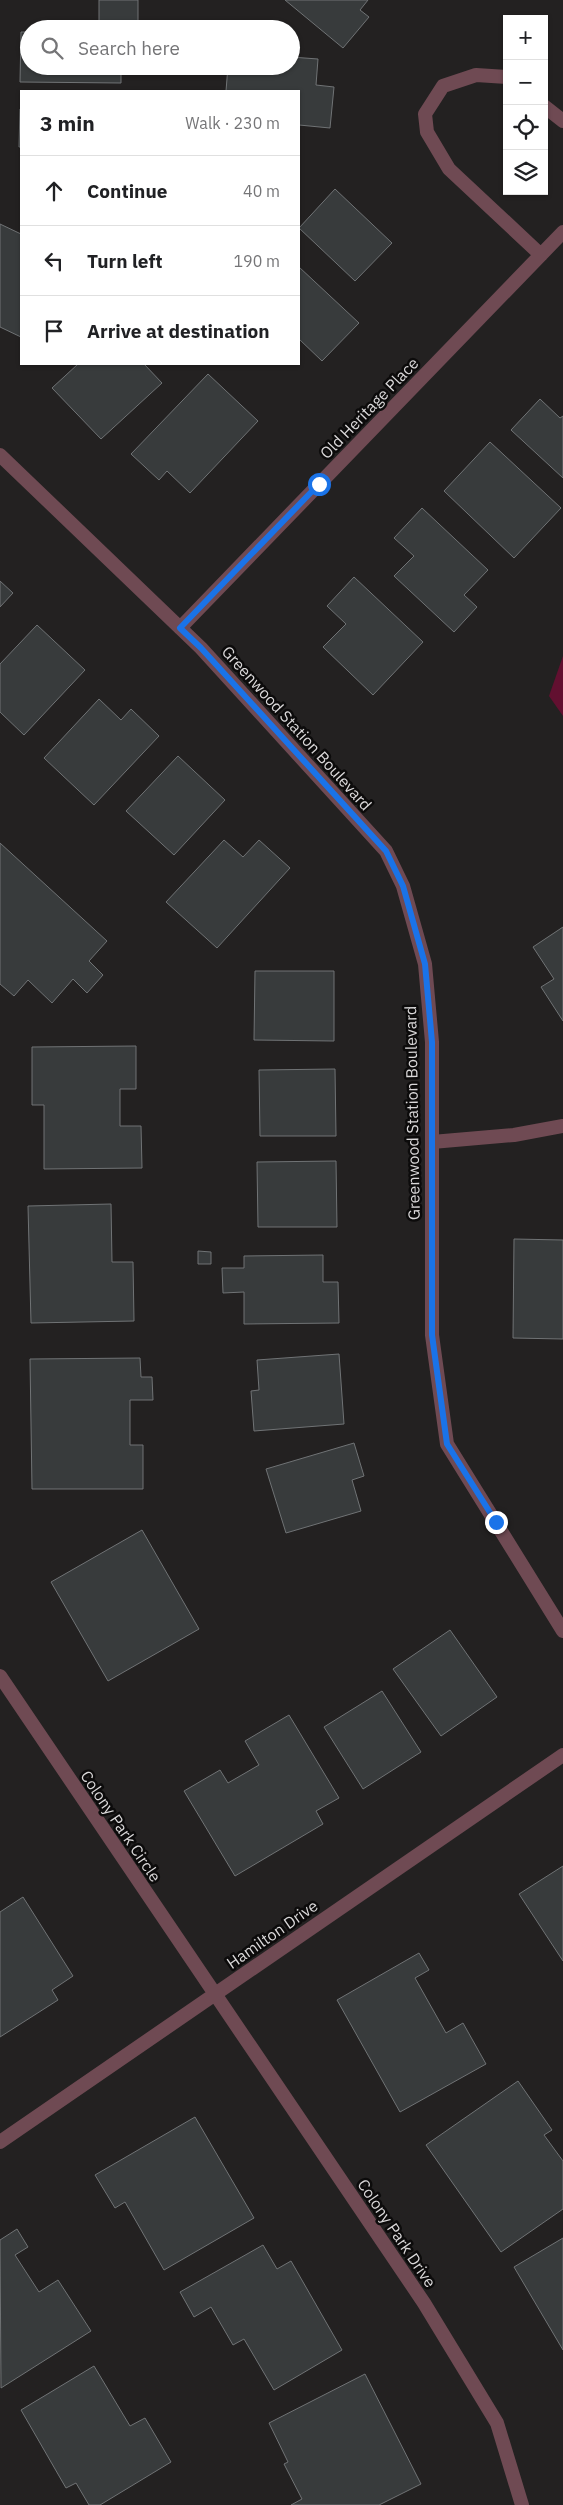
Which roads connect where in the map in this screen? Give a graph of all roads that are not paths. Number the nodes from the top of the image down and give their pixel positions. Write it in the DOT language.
graph roads {
  1 [pos="503,78"];
  2 [pos="548,109"];
  3 [pos="563,121"];
  4 [pos="563,232"];
  5 [pos="541,255"];
  6 [pos="0,455"];
  7 [pos="180,628"];
  8 [pos="563,1126"];
  9 [pos="432,1142"];
  10 [pos="563,1631"];
  11 [pos="0,1676"];
  12 [pos="563,1755"];
  13 [pos="214,1995"];
  14 [pos="0,2142"];
  15 [pos="522,2505"];
  1 -- 5 [label="street"];
  2 -- 3 [label="street"];
  4 -- 5 [label="street, Old Heritage Place"];
  5 -- 7 [label="street, Old Heritage Place"];
  6 -- 7 [label="street, Greenwood Station Boulevard"];
  7 -- 9 [label="street, Greenwood Station Boulevard"];
  8 -- 9 [label="street"];
  9 -- 10 [label="street, Greenwood Station Boulevard"];
  11 -- 13 [label="street, Colony Park Circle"];
  12 -- 13 [label="street, Hamilton Drive"];
  13 -- 14 [label="street, Hamilton Drive"];
  13 -- 15 [label="street, Colony Park Drive"];
}
